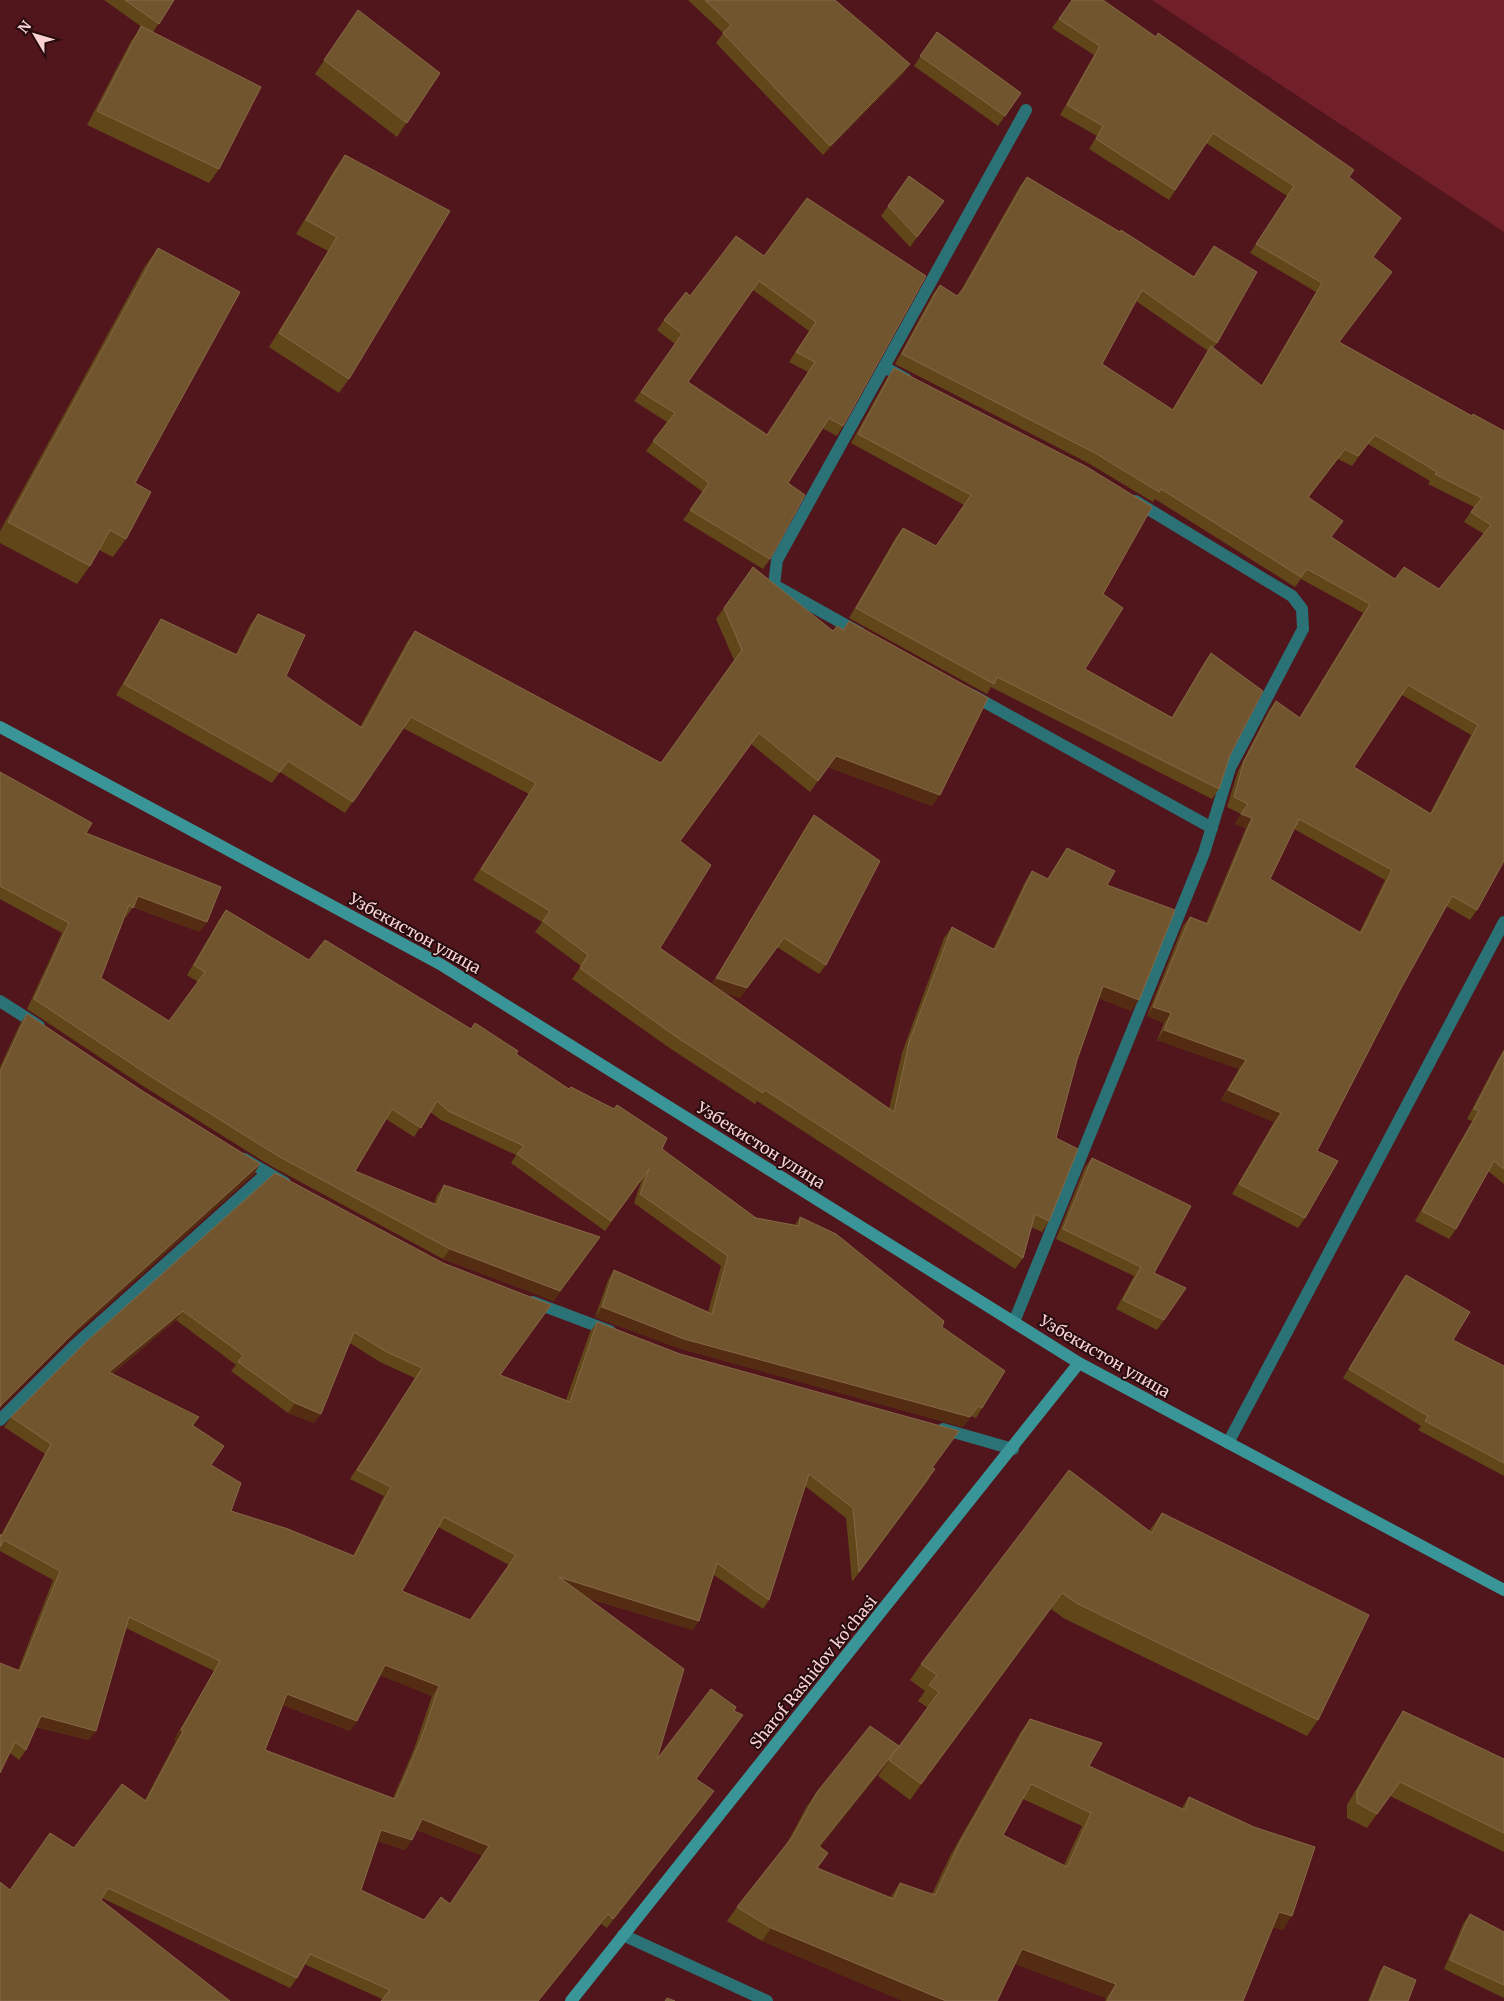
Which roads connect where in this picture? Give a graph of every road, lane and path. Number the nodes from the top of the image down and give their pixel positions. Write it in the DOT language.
graph roads {
  1 [pos="1026,110"];
  2 [pos="884,367"];
  3 [pos="918,385"];
  4 [pos="1124,495"];
  5 [pos="869,637"];
  6 [pos="963,690"];
  7 [pos="0,727"];
  8 [pos="1212,828"];
  9 [pos="1504,922"];
  10 [pos="0,1001"];
  11 [pos="52,1034"];
  12 [pos="235,1153"];
  13 [pos="267,1173"];
  14 [pos="293,1187"];
  15 [pos="522,1297"];
  16 [pos="1014,1322"];
  17 [pos="621,1335"];
  18 [pos="1079,1363"];
  19 [pos="0,1420"];
  20 [pos="929,1425"];
  21 [pos="1228,1442"];
  22 [pos="1013,1448"];
  23 [pos="1504,1590"];
  24 [pos="623,1934"];
  25 [pos="571,2001"];
  26 [pos="767,2001"];
  1 -- 2 [label="street"];
  2 -- 3 [label="street"];
  2 -- 5 [label="street"];
  4 -- 8 [label="street"];
  6 -- 8 [label="street"];
  7 -- 16 [label="main road, Узбекистон улица"];
  8 -- 16 [label="street"];
  9 -- 21 [label="street"];
  10 -- 11 [label="street"];
  12 -- 13 [label="street"];
  13 -- 14 [label="street"];
  13 -- 19 [label="street"];
  15 -- 17 [label="street"];
  16 -- 18 [label="main road, Узбекистон улица"];
  18 -- 21 [label="main road, Узбекистон улица"];
  18 -- 22 [label="main road, Sharof Rashidov ko'chasi"];
  20 -- 22 [label="street"];
  21 -- 23 [label="main road, Узбекистон улица"];
  22 -- 24 [label="main road, Sharof Rashidov ko'chasi"];
  24 -- 25 [label="main road, Sharof Rashidov ko'chasi"];
  24 -- 26 [label="street"];
}
